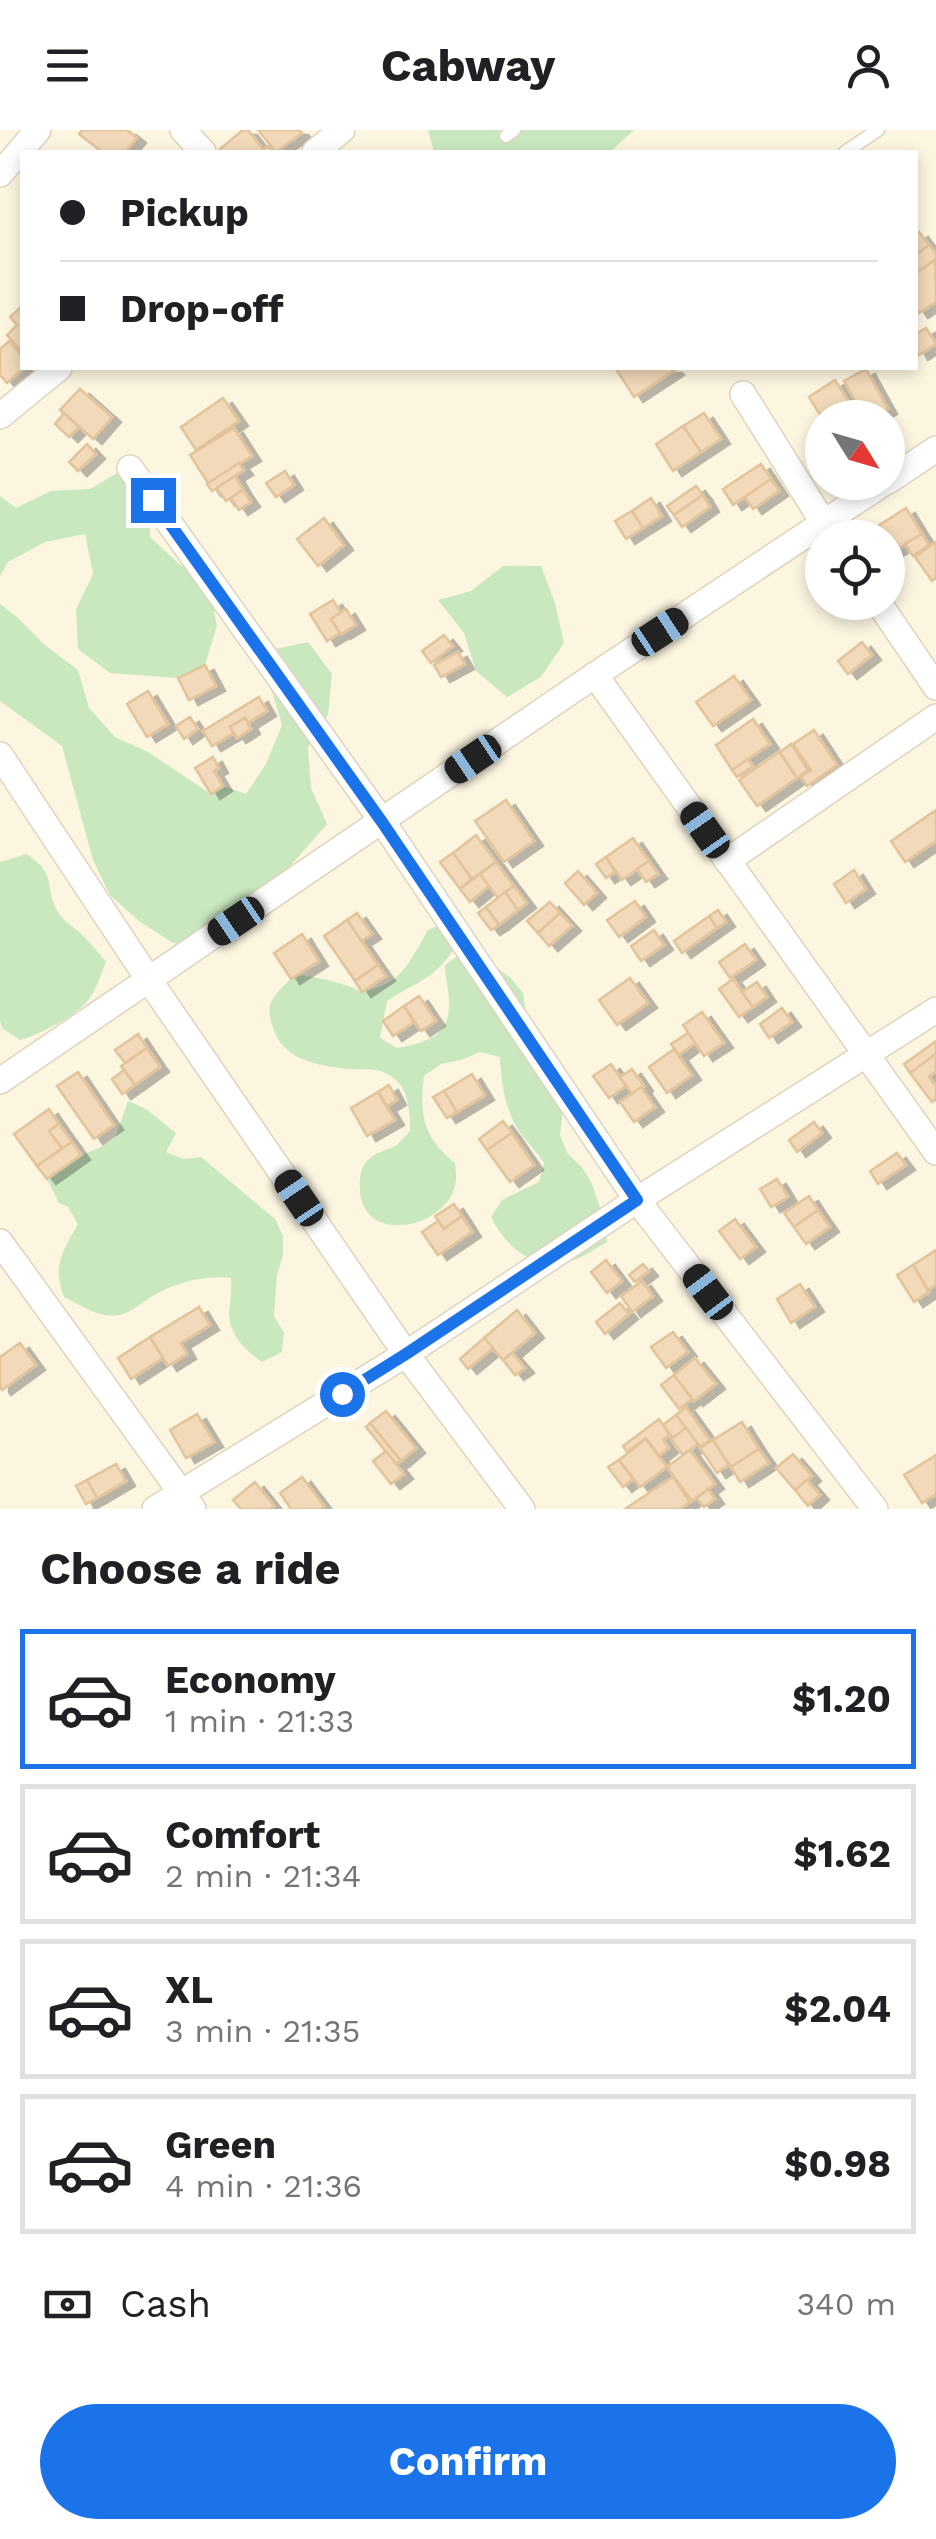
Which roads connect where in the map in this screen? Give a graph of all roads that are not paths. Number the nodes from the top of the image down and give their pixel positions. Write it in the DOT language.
graph roads {
  1 [pos="38,130"];
  2 [pos="183,130"];
  3 [pos="342,130"];
  4 [pos="878,130"];
  5 [pos="21,150"];
  6 [pos="200,150"];
  7 [pos="317,150"];
  8 [pos="848,150"];
  9 [pos="20,151"];
  10 [pos="0,174"];
  11 [pos="57,370"];
  12 [pos="743,394"];
  13 [pos="0,416"];
  14 [pos="936,448"];
  15 [pos="130,468"];
  16 [pos="905,469"];
  17 [pos="865,500"];
  18 [pos="821,520"];
  19 [pos="841,520"];
  20 [pos="805,545"];
  21 [pos="890,620"];
  22 [pos="595,675"];
  23 [pos="936,687"];
  24 [pos="936,718"];
  25 [pos="0,754"];
  26 [pos="382,822"];
  27 [pos="727,860"];
  28 [pos="149,980"];
  29 [pos="936,1010"];
  30 [pos="865,1056"];
  31 [pos="0,1081"];
  32 [pos="936,1152"];
  33 [pos="637,1200"];
  34 [pos="0,1242"];
  35 [pos="406,1354"];
  36 [pos="187,1501"];
  37 [pos="155,1509"];
  38 [pos="522,1509"];
  39 [pos="875,1509"];
  1 -- 5 [label="street"];
  2 -- 6 [label="street"];
  3 -- 7 [label="street"];
  4 -- 8 [label="lane"];
  9 -- 10 [label="street"];
  11 -- 13 [label="street"];
  12 -- 18 [label="street"];
  14 -- 16 [label="street"];
  15 -- 26 [label="street"];
  17 -- 19 [label="street"];
  20 -- 22 [label="street"];
  21 -- 23 [label="street"];
  22 -- 26 [label="street"];
  22 -- 27 [label="street"];
  24 -- 27 [label="street"];
  25 -- 28 [label="street"];
  26 -- 28 [label="street"];
  26 -- 33 [label="street"];
  27 -- 30 [label="street"];
  28 -- 31 [label="street"];
  28 -- 35 [label="street"];
  29 -- 30 [label="street"];
  30 -- 32 [label="street"];
  30 -- 33 [label="street"];
  33 -- 35 [label="street"];
  33 -- 39 [label="street"];
  34 -- 36 [label="street"];
  35 -- 36 [label="street"];
  35 -- 38 [label="street"];
  36 -- 37 [label="street"];
}
